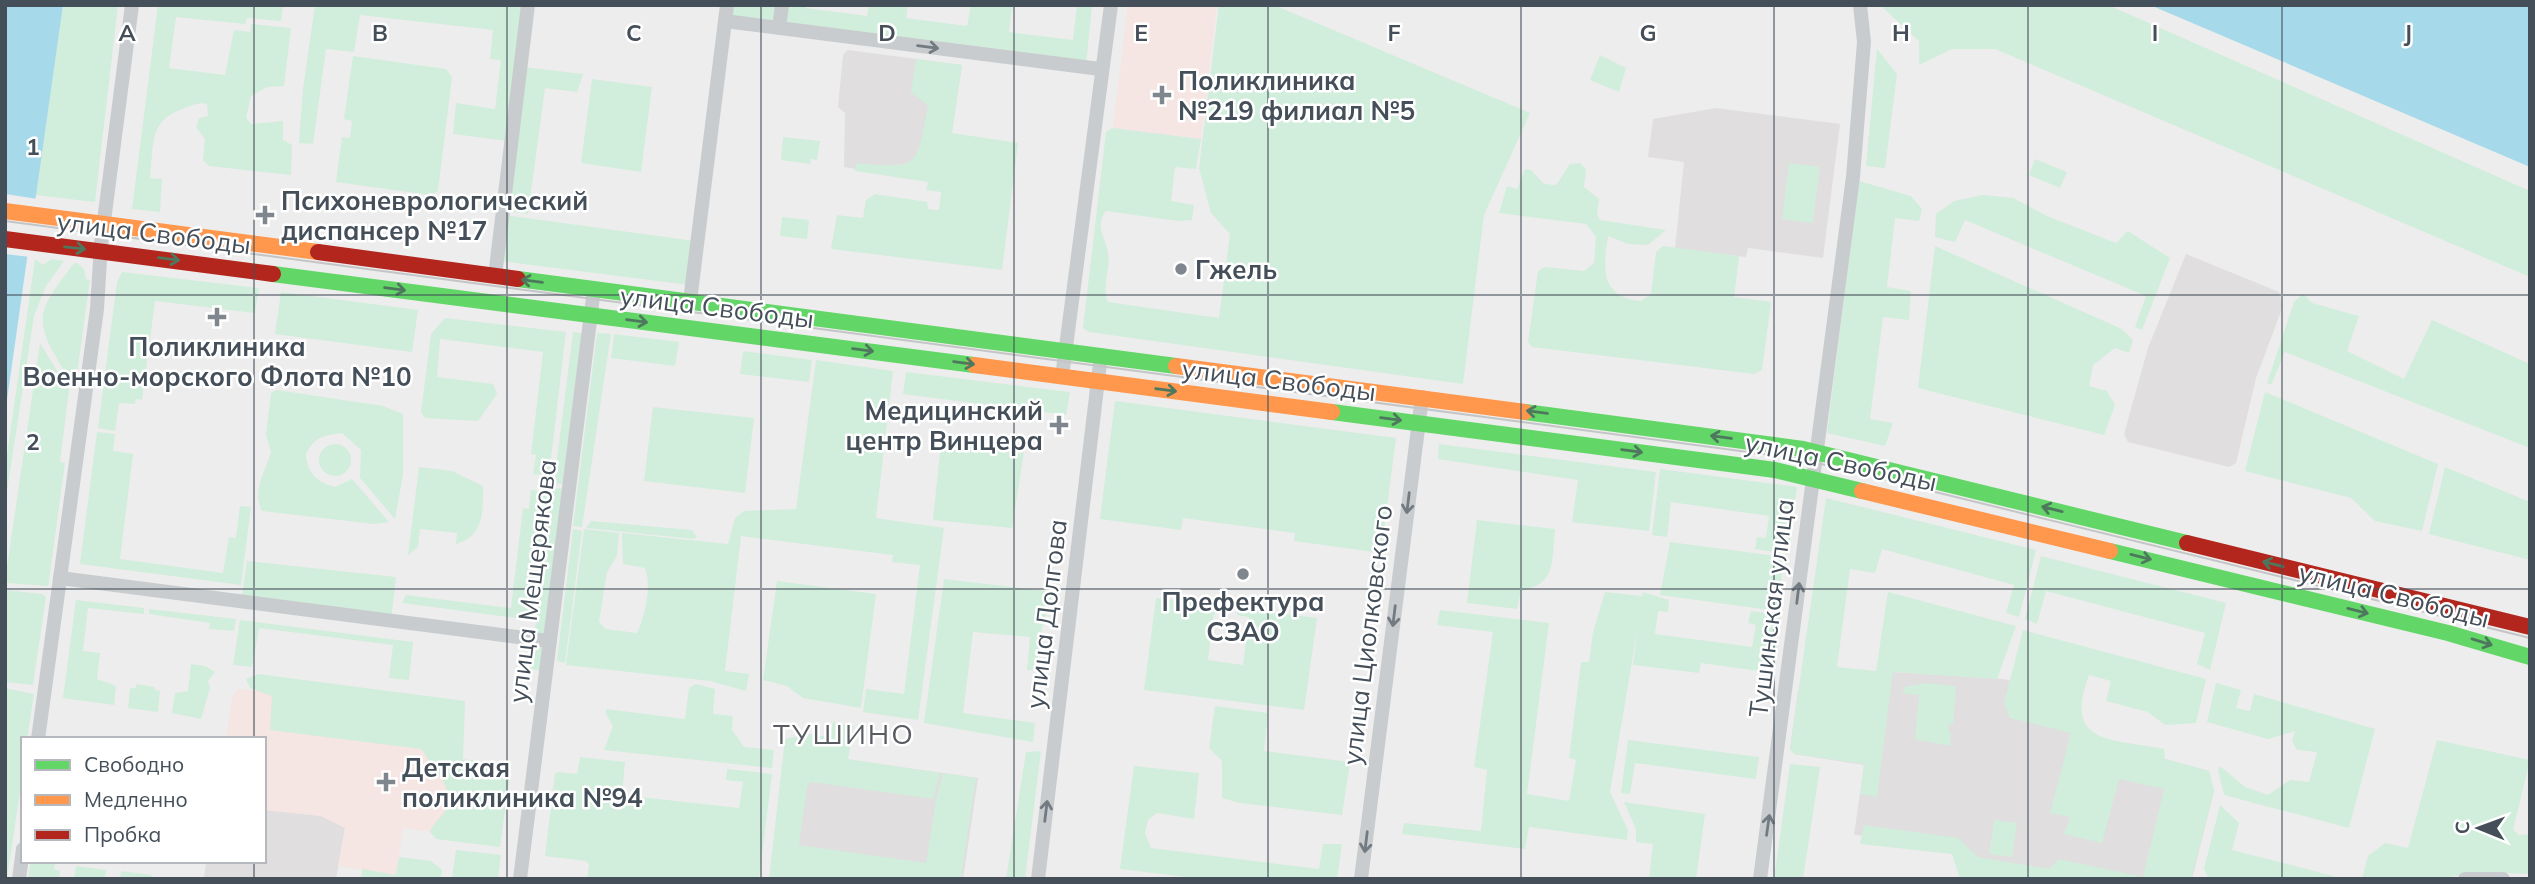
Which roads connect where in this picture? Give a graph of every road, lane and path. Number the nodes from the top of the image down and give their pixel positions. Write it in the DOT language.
graph roads {
  1 [pos="132,5"];
  2 [pos="528,5"];
  3 [pos="727,5"];
  4 [pos="782,5"];
  5 [pos="1111,5"];
  6 [pos="1860,5"];
  7 [pos="725,21"];
  8 [pos="779,28"];
  9 [pos="1100,69"];
  10 [pos="5,211"];
  11 [pos="105,224"];
  12 [pos="5,239"];
  13 [pos="101,251"];
  14 [pos="495,276"];
  15 [pos="594,289"];
  16 [pos="690,301"];
  17 [pos="591,315"];
  18 [pos="1066,351"];
  19 [pos="1101,355"];
  20 [pos="1062,377"];
  21 [pos="1098,381"];
  22 [pos="1422,397"];
  23 [pos="1418,423"];
  24 [pos="1817,452"];
  25 [pos="1813,477"];
  26 [pos="60,578"];
  27 [pos="2530,627"];
  28 [pos="550,641"];
  29 [pos="2525,657"];
  30 [pos="38,737"];
  31 [pos="520,879"];
  32 [pos="1038,879"];
  33 [pos="1361,879"];
  34 [pos="1760,879"];
  35 [pos="2465,879"];
  36 [pos="2503,879"];
  1 -- 11 [label="street"];
  2 -- 14 [label="street"];
  3 -- 7 [label="street"];
  4 -- 8 [label="street"];
  5 -- 9 [label="street"];
  6 -- 24 [label="street, Тушинская улица"];
  7 -- 8 [label="street"];
  7 -- 16 [label="street"];
  8 -- 9 [label="street, one-way"];
  9 -- 18 [label="street"];
  10 -- 11 [label="main road, улица Свободы"];
  11 -- 13 [label="street"];
  11 -- 14 [label="main road, улица Свободы"];
  12 -- 13 [label="main road, улица Свободы, one-way"];
  13 -- 17 [label="main road, улица Свободы, one-way"];
  13 -- 26 [label="street"];
  15 -- 14 [label="main road, улица Свободы, one-way"];
  15 -- 16 [label="main road, улица Свободы"];
  15 -- 17 [label="street, улица Мещерякова"];
  16 -- 18 [label="main road, улица Свободы"];
  17 -- 20 [label="main road, улица Свободы, one-way"];
  17 -- 28 [label="street, улица Мещерякова"];
  18 -- 19 [label="main road, улица Свободы"];
  18 -- 20 [label="street"];
  19 -- 21 [label="street, улица Долгова"];
  19 -- 22 [label="main road, улица Свободы"];
  20 -- 21 [label="main road, улица Свободы"];
  21 -- 23 [label="main road, улица Свободы, one-way"];
  32 -- 21 [label="street, улица Долгова, one-way"];
  22 -- 23 [label="street, улица Циолковского"];
  24 -- 22 [label="main road, улица Свободы, one-way"];
  23 -- 25 [label="main road, улица Свободы, one-way"];
  23 -- 33 [label="street, улица Циолковского, one-way"];
  24 -- 25 [label="street, Тушинская улица"];
  27 -- 24 [label="main road, улица Свободы, one-way"];
  25 -- 29 [label="main road, улица Свободы, one-way"];
  34 -- 25 [label="street, Тушинская улица, one-way"];
  26 -- 28 [label="street"];
  26 -- 30 [label="street"];
  28 -- 31 [label="street, улица Мещерякова"];
  35 -- 36 [label="street"];
}
